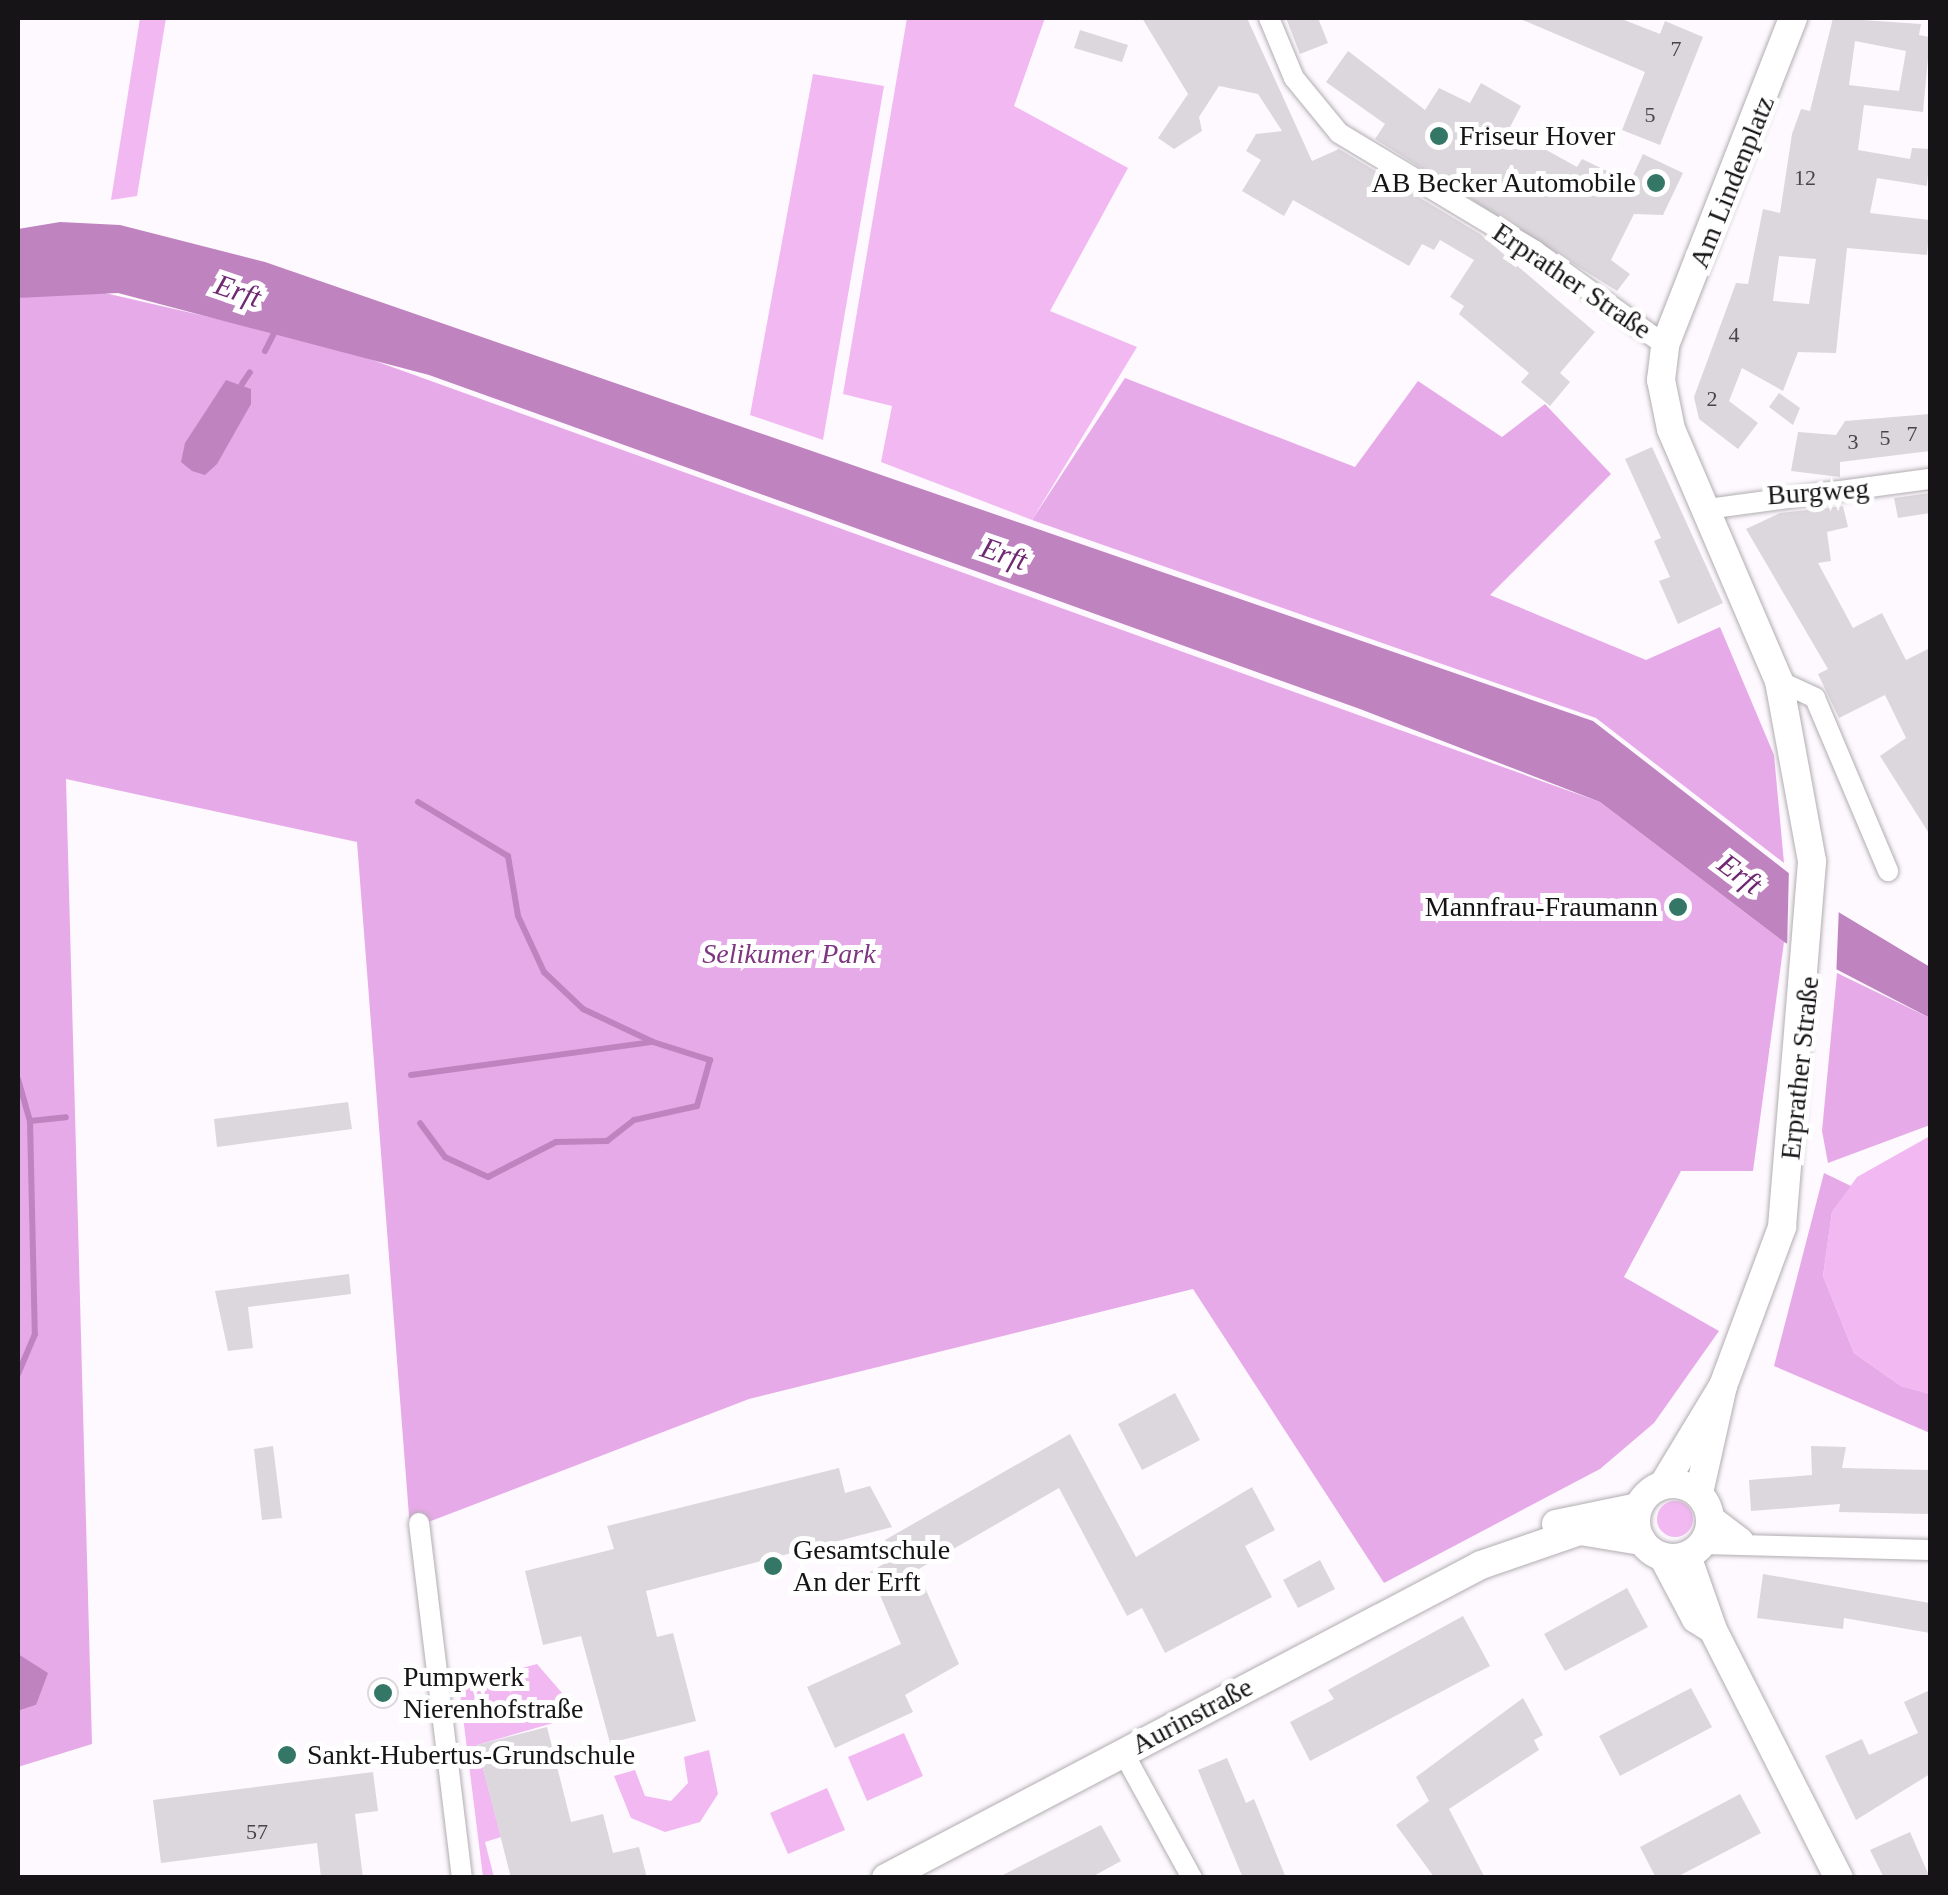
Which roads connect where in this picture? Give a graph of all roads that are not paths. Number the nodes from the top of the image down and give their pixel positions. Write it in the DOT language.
graph roads {
  1 [pos="1269,18"];
  2 [pos="1794,18"];
  3 [pos="1665,344"];
  4 [pos="1930,479"];
  5 [pos="1707,508"];
  6 [pos="1779,682"];
  7 [pos="1888,871"];
  8 [pos="1723,1386"];
  9 [pos="1663,1485"];
  10 [pos="1704,1504"];
  11 [pos="1638,1508"];
  12 [pos="419,1523"];
  13 [pos="1743,1539"];
  14 [pos="1674,1550"];
  15 [pos="1930,1550"];
  16 [pos="1499,1557"];
  17 [pos="1124,1752"];
  18 [pos="462,1878"];
  19 [pos="886,1878"];
  20 [pos="1192,1878"];
  21 [pos="1839,1878"];
  1 -- 3 [label="street, Erprather Straße"];
  2 -- 3 [label="main road, Am Lindenplatz"];
  3 -- 5 [label="main road, Erprather Straße"];
  4 -- 5 [label="street, Burgweg"];
  5 -- 6 [label="main road, Erprather Straße"];
  6 -- 7 [label="street"];
  6 -- 8 [label="main road, Erprather Straße"];
  8 -- 9 [label="main road, Erprather Straße"];
  8 -- 10 [label="main road, Erprather Straße"];
  9 -- 10 [label="main road"];
  9 -- 11 [label="main road, Erprather Straße"];
  10 -- 13 [label="street"];
  10 -- 14 [label="main road, Erprather Straße"];
  11 -- 14 [label="main road"];
  11 -- 16 [label="main road, Aurinstraße"];
  12 -- 18 [label="street"];
  13 -- 14 [label="street"];
  13 -- 15 [label="street"];
  14 -- 16 [label="main road, Aurinstraße"];
  14 -- 21 [label="main road"];
  16 -- 17 [label="main road, Aurinstraße"];
  17 -- 19 [label="main road, Aurinstraße"];
  17 -- 20 [label="street"];
}
